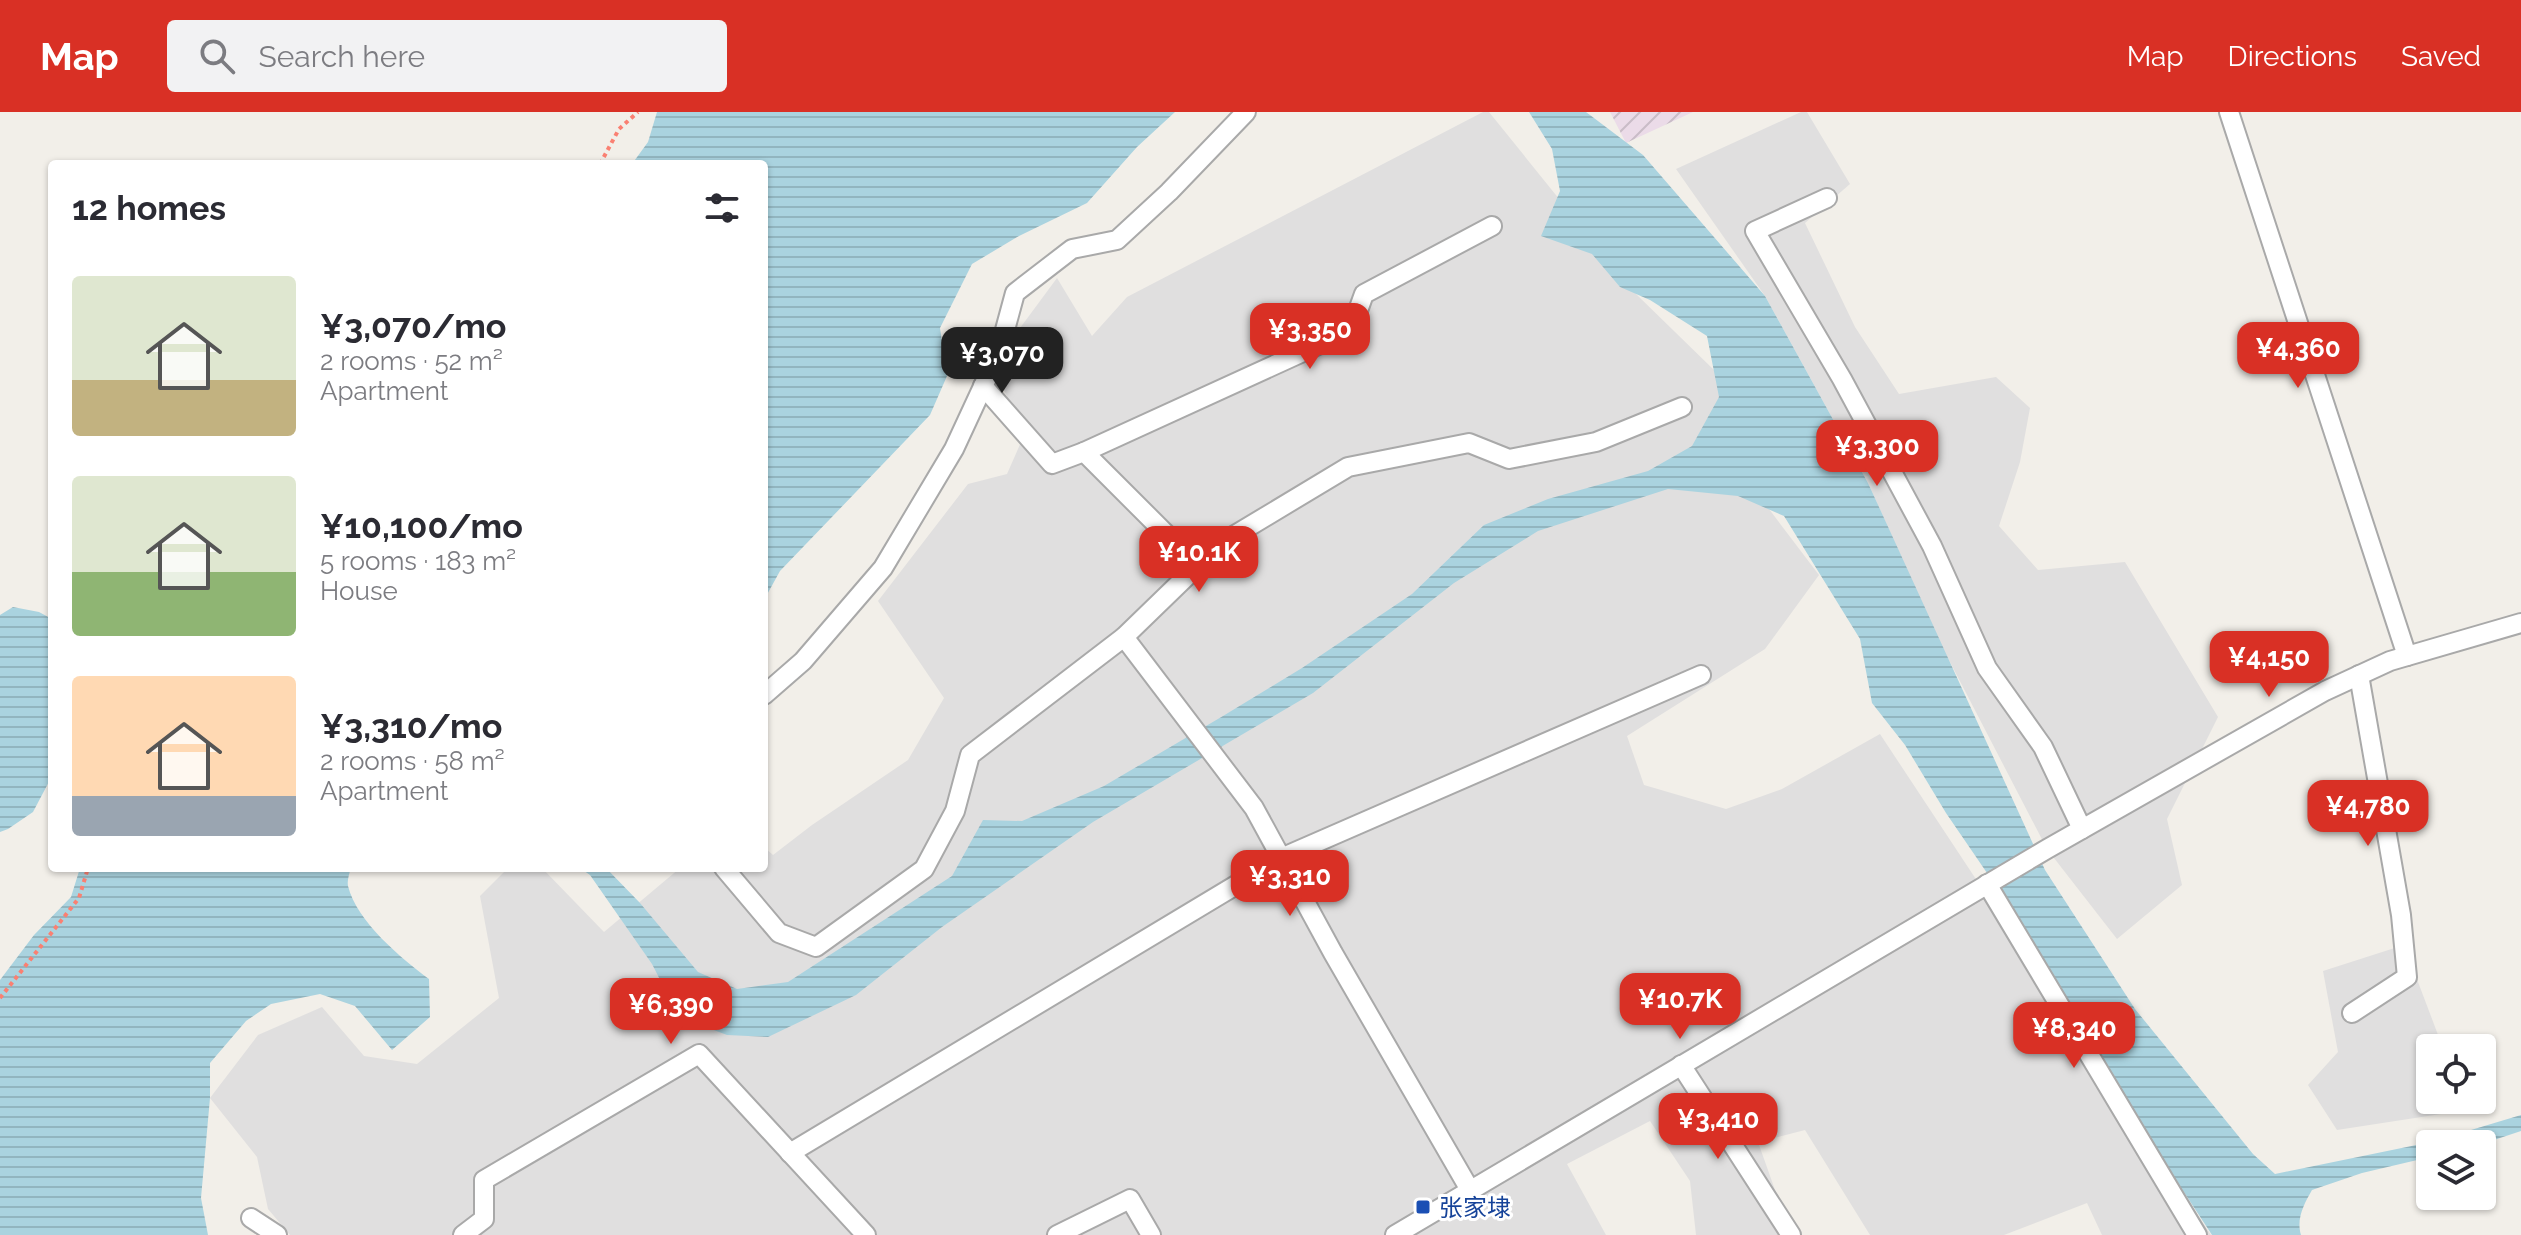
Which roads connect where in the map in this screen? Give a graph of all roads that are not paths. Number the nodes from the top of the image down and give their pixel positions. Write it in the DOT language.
graph roads {
  1 [pos="1246,112"];
  2 [pos="2229,112"];
  3 [pos="1827,198"];
  4 [pos="1492,226"];
  5 [pos="983,386"];
  6 [pos="1682,407"];
  7 [pos="1084,452"];
  8 [pos="1198,566"];
  9 [pos="2521,623"];
  10 [pos="1124,637"];
  11 [pos="2407,656"];
  12 [pos="1701,675"];
  13 [pos="2359,675"];
  14 [pos="768,692"];
  15 [pos="2082,829"];
  16 [pos="1281,858"];
  17 [pos="727,872"];
  18 [pos="1987,884"];
  19 [pos="2352,1013"];
  20 [pos="1681,1065"];
  21 [pos="790,1153"];
  22 [pos="1470,1190"];
  23 [pos="251,1218"];
  24 [pos="277,1235"];
  25 [pos="463,1235"];
  26 [pos="866,1235"];
  27 [pos="1057,1235"];
  28 [pos="1151,1235"];
  29 [pos="1395,1235"];
  30 [pos="1791,1235"];
  31 [pos="2197,1235"];
  1 -- 5 [label="street"];
  2 -- 11 [label="street"];
  3 -- 15 [label="street"];
  4 -- 7 [label="street"];
  5 -- 7 [label="street"];
  5 -- 14 [label="street"];
  6 -- 8 [label="street"];
  7 -- 8 [label="street"];
  8 -- 10 [label="street"];
  9 -- 11 [label="street"];
  10 -- 16 [label="street"];
  10 -- 17 [label="street"];
  11 -- 13 [label="street"];
  12 -- 16 [label="street"];
  13 -- 15 [label="street"];
  13 -- 19 [label="street"];
  15 -- 18 [label="street"];
  16 -- 21 [label="street"];
  16 -- 22 [label="street"];
  18 -- 20 [label="street"];
  18 -- 31 [label="street"];
  20 -- 22 [label="street"];
  20 -- 30 [label="street"];
  21 -- 25 [label="street"];
  21 -- 26 [label="street"];
  22 -- 29 [label="street"];
  23 -- 24 [label="street"];
  27 -- 28 [label="street"];
}
